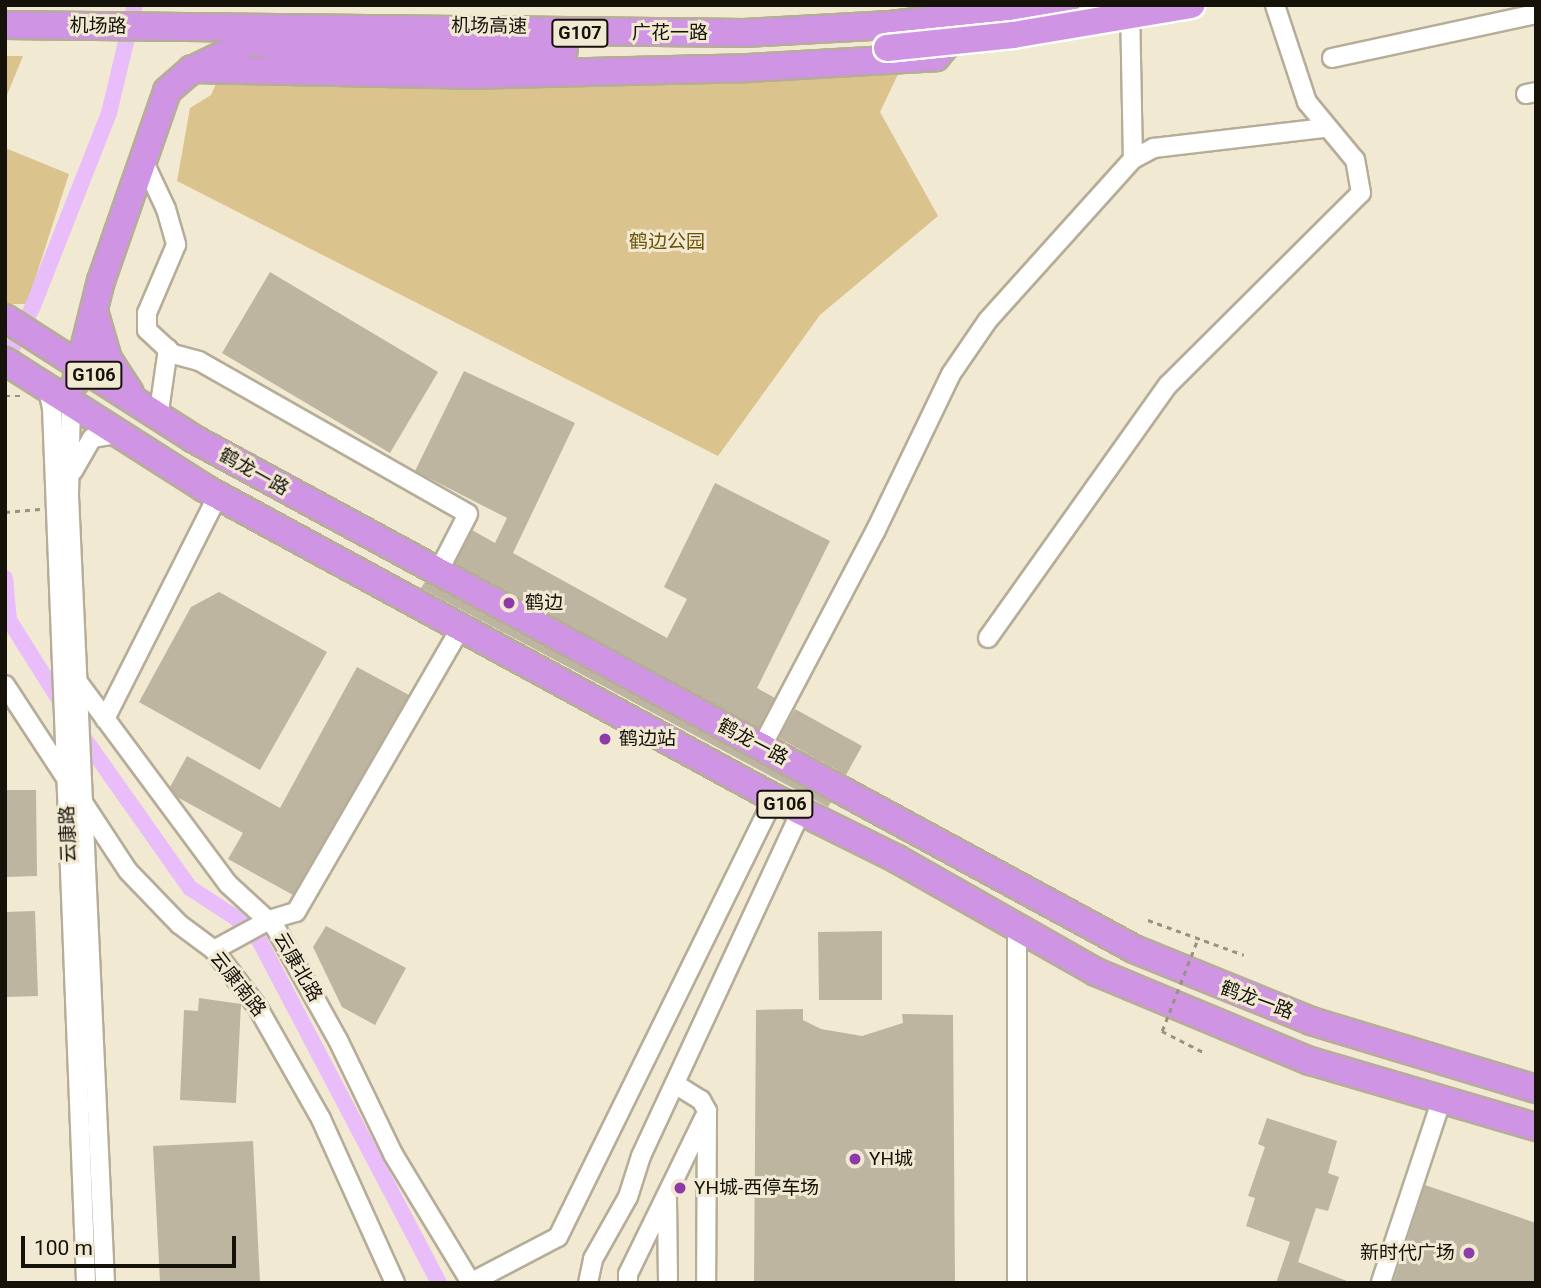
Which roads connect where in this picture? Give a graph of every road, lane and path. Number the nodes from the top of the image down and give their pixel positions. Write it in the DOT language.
graph roads {
  1 [pos="1064,5"];
  2 [pos="1130,5"];
  3 [pos="1191,5"];
  4 [pos="1275,5"];
  5 [pos="971,11"];
  6 [pos="1536,14"];
  7 [pos="5,19"];
  8 [pos="5,25"];
  9 [pos="191,27"];
  10 [pos="250,42"];
  11 [pos="1332,58"];
  12 [pos="192,69"];
  13 [pos="1325,128"];
  14 [pos="1133,159"];
  15 [pos="143,160"];
  16 [pos="95,314"];
  17 [pos="9,321"];
  18 [pos="168,349"];
  19 [pos="14,366"];
  20 [pos="80,366"];
  21 [pos="47,385"];
  22 [pos="5,396"];
  23 [pos="14,396"];
  24 [pos="71,400"];
  25 [pos="154,415"];
  26 [pos="127,436"];
  27 [pos="69,485"];
  28 [pos="218,495"];
  29 [pos="54,508"];
  30 [pos="5,512"];
  31 [pos="438,572"];
  32 [pos="460,629"];
  33 [pos="988,638"];
  34 [pos="5,685"];
  35 [pos="79,688"];
  36 [pos="105,719"];
  37 [pos="762,746"];
  38 [pos="66,778"];
  39 [pos="774,798"];
  40 [pos="82,803"];
  41 [pos="801,812"];
  42 [pos="1148,919"];
  43 [pos="269,920"];
  44 [pos="1017,927"];
  45 [pos="1198,938"];
  46 [pos="214,950"];
  47 [pos="1244,955"];
  48 [pos="1203,1052"];
  49 [pos="675,1084"];
  50 [pos="1536,1089"];
  51 [pos="1441,1102"];
  52 [pos="707,1111"];
  53 [pos="1536,1127"];
  54 [pos="667,1194"];
  55 [pos="1381,1282"];
  56 [pos="86,1283"];
  57 [pos="105,1283"];
  58 [pos="395,1283"];
  59 [pos="471,1283"];
  60 [pos="588,1283"];
  61 [pos="628,1283"];
  62 [pos="668,1283"];
  63 [pos="706,1283"];
  64 [pos="1017,1283"];
  1 -- 5 [label="highway, 广花一路 / G107"];
  2 -- 14 [label="street"];
  3 -- 10 [label="highway, bridge"];
  4 -- 13 [label="street"];
  5 -- 7 [label="highway, 机场高速"];
  5 -- 9 [label="highway, 广花一路 / G107"];
  5 -- 12 [label="highway"];
  6 -- 11 [label="street"];
  8 -- 9 [label="highway, 机场路 / G107"];
  9 -- 10 [label="highway"];
  10 -- 12 [label="highway"];
  12 -- 15 [label="highway"];
  13 -- 14 [label="street"];
  13 -- 33 [label="street"];
  14 -- 37 [label="street"];
  15 -- 16 [label="highway"];
  15 -- 18 [label="street"];
  16 -- 20 [label="highway"];
  16 -- 25 [label="highway, G106"];
  17 -- 20 [label="highway, 鹤龙一路 / G106"];
  18 -- 25 [label="street"];
  18 -- 31 [label="street"];
  19 -- 21 [label="highway, 鹤龙一路 / G106"];
  20 -- 24 [label="highway"];
  20 -- 25 [label="highway, 鹤龙一路 / G106"];
  21 -- 24 [label="highway, 鹤龙一路 / G106"];
  21 -- 29 [label="street, 云康路"];
  22 -- 23 [label="path"];
  24 -- 26 [label="highway, 鹤龙一路 / G106"];
  24 -- 27 [label="street, 云康路"];
  25 -- 31 [label="highway, 鹤龙一路 / G106"];
  26 -- 27 [label="street"];
  26 -- 28 [label="highway, 鹤龙一路 / G106"];
  27 -- 35 [label="street, 云康路"];
  28 -- 32 [label="highway, 鹤龙一路 / G106"];
  28 -- 36 [label="street"];
  29 -- 30 [label="path"];
  29 -- 38 [label="street, 云康路"];
  31 -- 37 [label="highway, 鹤龙一路 / G106"];
  32 -- 39 [label="highway, 鹤龙一路 / G106"];
  32 -- 43 [label="street"];
  34 -- 38 [label="street, 云康南路"];
  35 -- 36 [label="street, 云康北路"];
  35 -- 40 [label="street, 云康路"];
  36 -- 43 [label="street, 云康北路"];
  37 -- 50 [label="highway, 鹤龙一路 / G106"];
  38 -- 40 [label="street, 云康南路"];
  38 -- 56 [label="street, 云康路"];
  39 -- 41 [label="highway, 鹤龙一路 / G106"];
  39 -- 59 [label="street"];
  40 -- 46 [label="street, 云康南路"];
  40 -- 57 [label="street, 云康路"];
  41 -- 44 [label="highway, 鹤龙一路 / G106"];
  41 -- 49 [label="street"];
  42 -- 45 [label="path"];
  43 -- 46 [label="street"];
  43 -- 59 [label="street, 云康北路"];
  44 -- 51 [label="highway, 鹤龙一路 / G106"];
  44 -- 64 [label="street"];
  45 -- 47 [label="path"];
  45 -- 48 [label="path, bridge"];
  46 -- 58 [label="street, 云康南路"];
  49 -- 52 [label="street"];
  49 -- 60 [label="street"];
  51 -- 53 [label="highway, 鹤龙一路 / G106"];
  51 -- 55 [label="street"];
  52 -- 54 [label="street"];
  52 -- 63 [label="street"];
  54 -- 61 [label="street"];
  54 -- 62 [label="street"];
}
